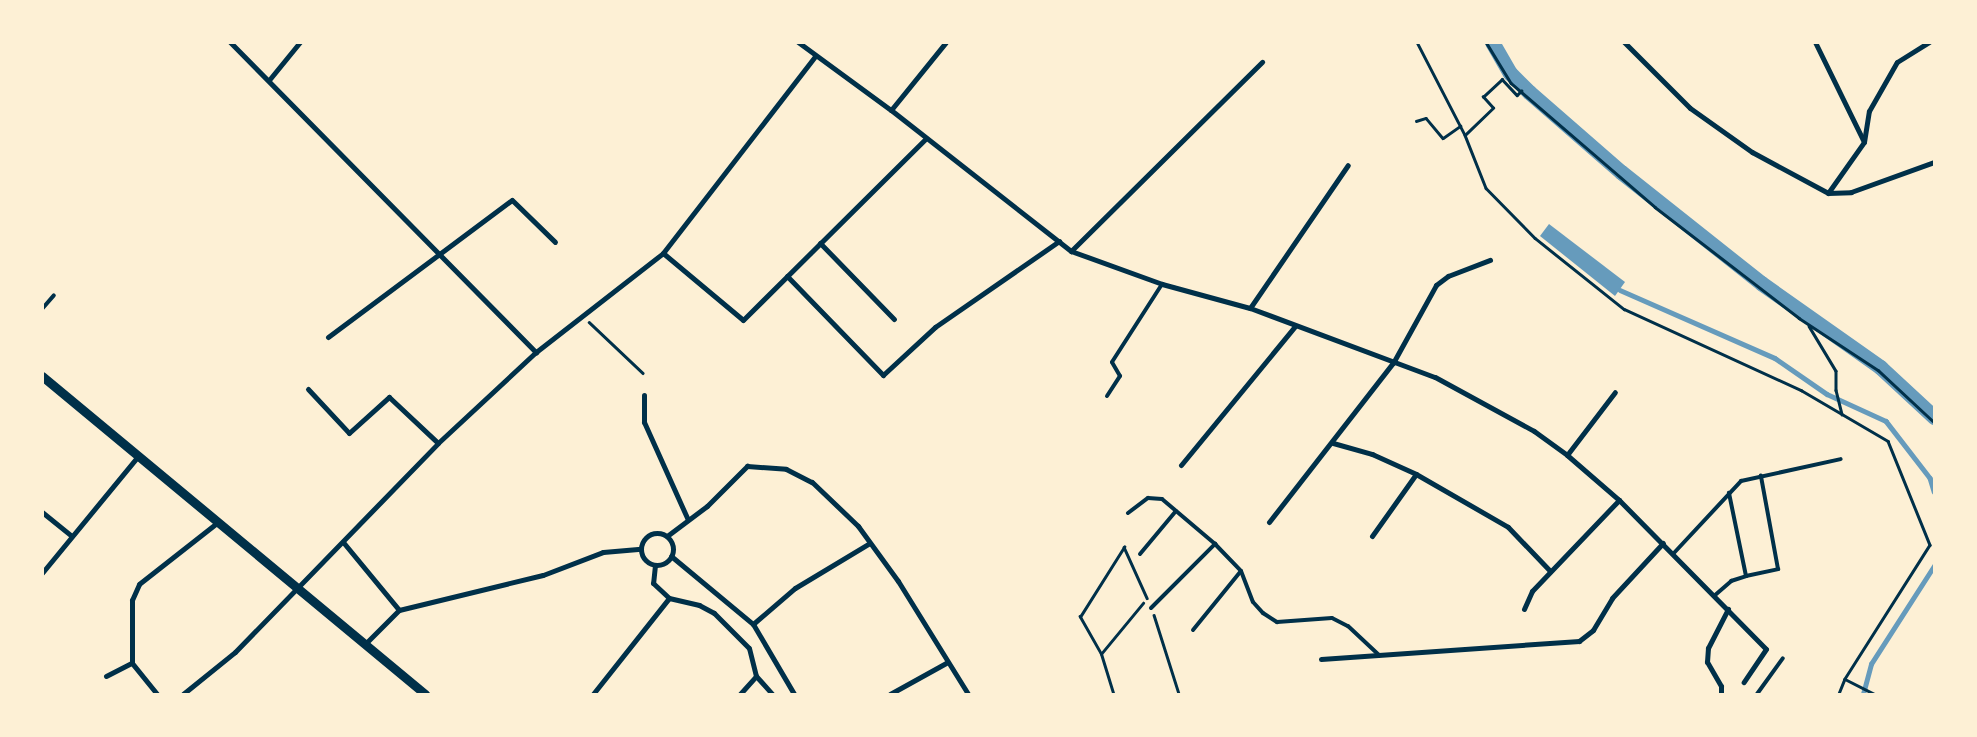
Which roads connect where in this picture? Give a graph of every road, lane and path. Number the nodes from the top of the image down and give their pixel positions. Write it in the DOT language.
graph roads {
  1 [pos="230,42"];
  2 [pos="300,42"];
  3 [pos="798,42"];
  4 [pos="946,42"];
  5 [pos="1417,42"];
  6 [pos="1486,42"];
  7 [pos="1624,42"];
  8 [pos="1815,42"];
  9 [pos="1929,42"];
  10 [pos="815,56"];
  11 [pos="1262,62"];
  12 [pos="269,80"];
  13 [pos="1521,91"];
  14 [pos="891,110"];
  15 [pos="1416,122"];
  16 [pos="1460,126"];
  17 [pos="1464,135"];
  18 [pos="926,138"];
  19 [pos="1864,142"];
  20 [pos="1934,162"];
  21 [pos="1348,165"];
  22 [pos="1828,193"];
  23 [pos="1060,241"];
  24 [pos="555,242"];
  25 [pos="820,243"];
  26 [pos="1071,251"];
  27 [pos="663,252"];
  28 [pos="440,254"];
  29 [pos="1490,260"];
  30 [pos="787,276"];
  31 [pos="1162,284"];
  32 [pos="54,295"];
  33 [pos="1250,308"];
  34 [pos="42,310"];
  35 [pos="582,316"];
  36 [pos="894,319"];
  37 [pos="1809,325"];
  38 [pos="1294,326"];
  39 [pos="328,337"];
  40 [pos="536,352"];
  41 [pos="1393,363"];
  42 [pos="642,373"];
  43 [pos="42,376"];
  44 [pos="308,389"];
  45 [pos="1615,392"];
  46 [pos="644,395"];
  47 [pos="1107,396"];
  48 [pos="1842,414"];
  49 [pos="1934,422"];
  50 [pos="438,443"];
  51 [pos="1332,443"];
  52 [pos="138,455"];
  53 [pos="1567,455"];
  54 [pos="1841,459"];
  55 [pos="1182,465"];
  56 [pos="1416,474"];
  57 [pos="1761,476"];
  58 [pos="1729,493"];
  59 [pos="1619,500"];
  60 [pos="42,512"];
  61 [pos="1176,512"];
  62 [pos="1128,513"];
  63 [pos="688,520"];
  64 [pos="219,522"];
  65 [pos="1269,522"];
  66 [pos="72,536"];
  67 [pos="666,536"];
  68 [pos="1372,536"];
  69 [pos="343,542"];
  70 [pos="870,543"];
  71 [pos="1663,543"];
  72 [pos="1215,544"];
  73 [pos="641,549"];
  74 [pos="1140,554"];
  75 [pos="1673,554"];
  76 [pos="671,556"];
  77 [pos="655,565"];
  78 [pos="1240,571"];
  79 [pos="1550,571"];
  80 [pos="42,573"];
  81 [pos="1746,576"];
  82 [pos="298,589"];
  83 [pos="1714,596"];
  84 [pos="669,598"];
  85 [pos="1147,598"];
  86 [pos="1151,608"];
  87 [pos="1524,609"];
  88 [pos="399,610"];
  89 [pos="1728,610"];
  90 [pos="753,624"];
  91 [pos="1193,630"];
  92 [pos="365,644"];
  93 [pos="1101,654"];
  94 [pos="1380,657"];
  95 [pos="1783,658"];
  96 [pos="1320,659"];
  97 [pos="132,663"];
  98 [pos="946,663"];
  99 [pos="106,676"];
  100 [pos="756,676"];
  101 [pos="1845,679"];
  102 [pos="1744,682"];
  103 [pos="1113,693"];
  104 [pos="156,694"];
  105 [pos="183,694"];
  106 [pos="425,694"];
  107 [pos="593,694"];
  108 [pos="740,694"];
  109 [pos="772,694"];
  110 [pos="794,694"];
  111 [pos="890,694"];
  112 [pos="968,694"];
  113 [pos="1179,694"];
  114 [pos="1721,694"];
  115 [pos="1757,694"];
  116 [pos="1839,694"];
  117 [pos="1876,694"];
  1 -- 12 [label="street"];
  2 -- 12 [label="street"];
  3 -- 10 [label="street"];
  4 -- 14 [label="street"];
  5 -- 16 [label="path"];
  6 -- 13 [label="path"];
  7 -- 22 [label="street"];
  8 -- 19 [label="street"];
  9 -- 19 [label="street"];
  10 -- 14 [label="street"];
  10 -- 27 [label="street"];
  11 -- 26 [label="street"];
  12 -- 28 [label="street"];
  13 -- 17 [label="path"];
  13 -- 37 [label="path"];
  14 -- 18 [label="street"];
  15 -- 16 [label="path"];
  16 -- 17 [label="path"];
  17 -- 48 [label="path"];
  18 -- 23 [label="street"];
  18 -- 25 [label="street"];
  19 -- 22 [label="street"];
  20 -- 22 [label="street"];
  21 -- 33 [label="street"];
  23 -- 26 [label="street"];
  23 -- 30 [label="street"];
  24 -- 28 [label="street"];
  25 -- 30 [label="street"];
  25 -- 36 [label="street"];
  26 -- 31 [label="street"];
  27 -- 30 [label="street"];
  27 -- 35 [label="street"];
  28 -- 39 [label="street"];
  28 -- 40 [label="street"];
  29 -- 41 [label="street"];
  31 -- 33 [label="street"];
  31 -- 47 [label="lane"];
  32 -- 34 [label="lane"];
  33 -- 38 [label="street"];
  35 -- 40 [label="street"];
  35 -- 42 [label="path"];
  37 -- 48 [label="path"];
  37 -- 49 [label="path"];
  38 -- 41 [label="street"];
  38 -- 55 [label="street"];
  40 -- 50 [label="street"];
  41 -- 51 [label="street"];
  41 -- 53 [label="street"];
  43 -- 52 [label="street"];
  44 -- 50 [label="street"];
  45 -- 53 [label="street"];
  46 -- 63 [label="street"];
  48 -- 101 [label="path"];
  50 -- 69 [label="street"];
  51 -- 56 [label="street"];
  51 -- 65 [label="street"];
  52 -- 64 [label="street"];
  52 -- 66 [label="street"];
  53 -- 59 [label="street"];
  54 -- 57 [label="lane"];
  56 -- 68 [label="street"];
  56 -- 79 [label="street"];
  57 -- 58 [label="lane"];
  57 -- 81 [label="lane"];
  58 -- 75 [label="lane"];
  58 -- 81 [label="lane"];
  59 -- 71 [label="street"];
  59 -- 79 [label="street"];
  60 -- 66 [label="street"];
  61 -- 62 [label="lane"];
  61 -- 72 [label="lane"];
  61 -- 74 [label="lane"];
  63 -- 67 [label="street"];
  63 -- 70 [label="street"];
  64 -- 82 [label="street"];
  64 -- 97 [label="street"];
  66 -- 80 [label="street"];
  67 -- 73 [label="street"];
  67 -- 76 [label="street"];
  69 -- 82 [label="street"];
  69 -- 88 [label="street"];
  70 -- 90 [label="street"];
  70 -- 98 [label="street"];
  71 -- 75 [label="street"];
  71 -- 94 [label="street"];
  72 -- 78 [label="lane"];
  72 -- 86 [label="lane"];
  73 -- 77 [label="street"];
  73 -- 88 [label="street"];
  75 -- 83 [label="street"];
  76 -- 77 [label="street"];
  76 -- 90 [label="street"];
  77 -- 84 [label="street"];
  78 -- 91 [label="lane"];
  78 -- 94 [label="lane"];
  79 -- 87 [label="street"];
  81 -- 83 [label="lane"];
  82 -- 92 [label="street"];
  82 -- 105 [label="street"];
  83 -- 89 [label="street"];
  84 -- 100 [label="street"];
  84 -- 107 [label="street"];
  85 -- 86 [label="path"];
  85 -- 93 [label="path"];
  85 -- 93 [label="path"];
  86 -- 113 [label="path"];
  88 -- 92 [label="street"];
  89 -- 102 [label="street"];
  89 -- 114 [label="street"];
  90 -- 110 [label="street"];
  92 -- 106 [label="street"];
  93 -- 103 [label="path"];
  94 -- 96 [label="street"];
  95 -- 115 [label="lane"];
  97 -- 99 [label="street"];
  97 -- 104 [label="street"];
  98 -- 111 [label="street"];
  98 -- 112 [label="street"];
  100 -- 108 [label="street"];
  100 -- 109 [label="street"];
  101 -- 116 [label="path"];
  101 -- 117 [label="path"];
}
